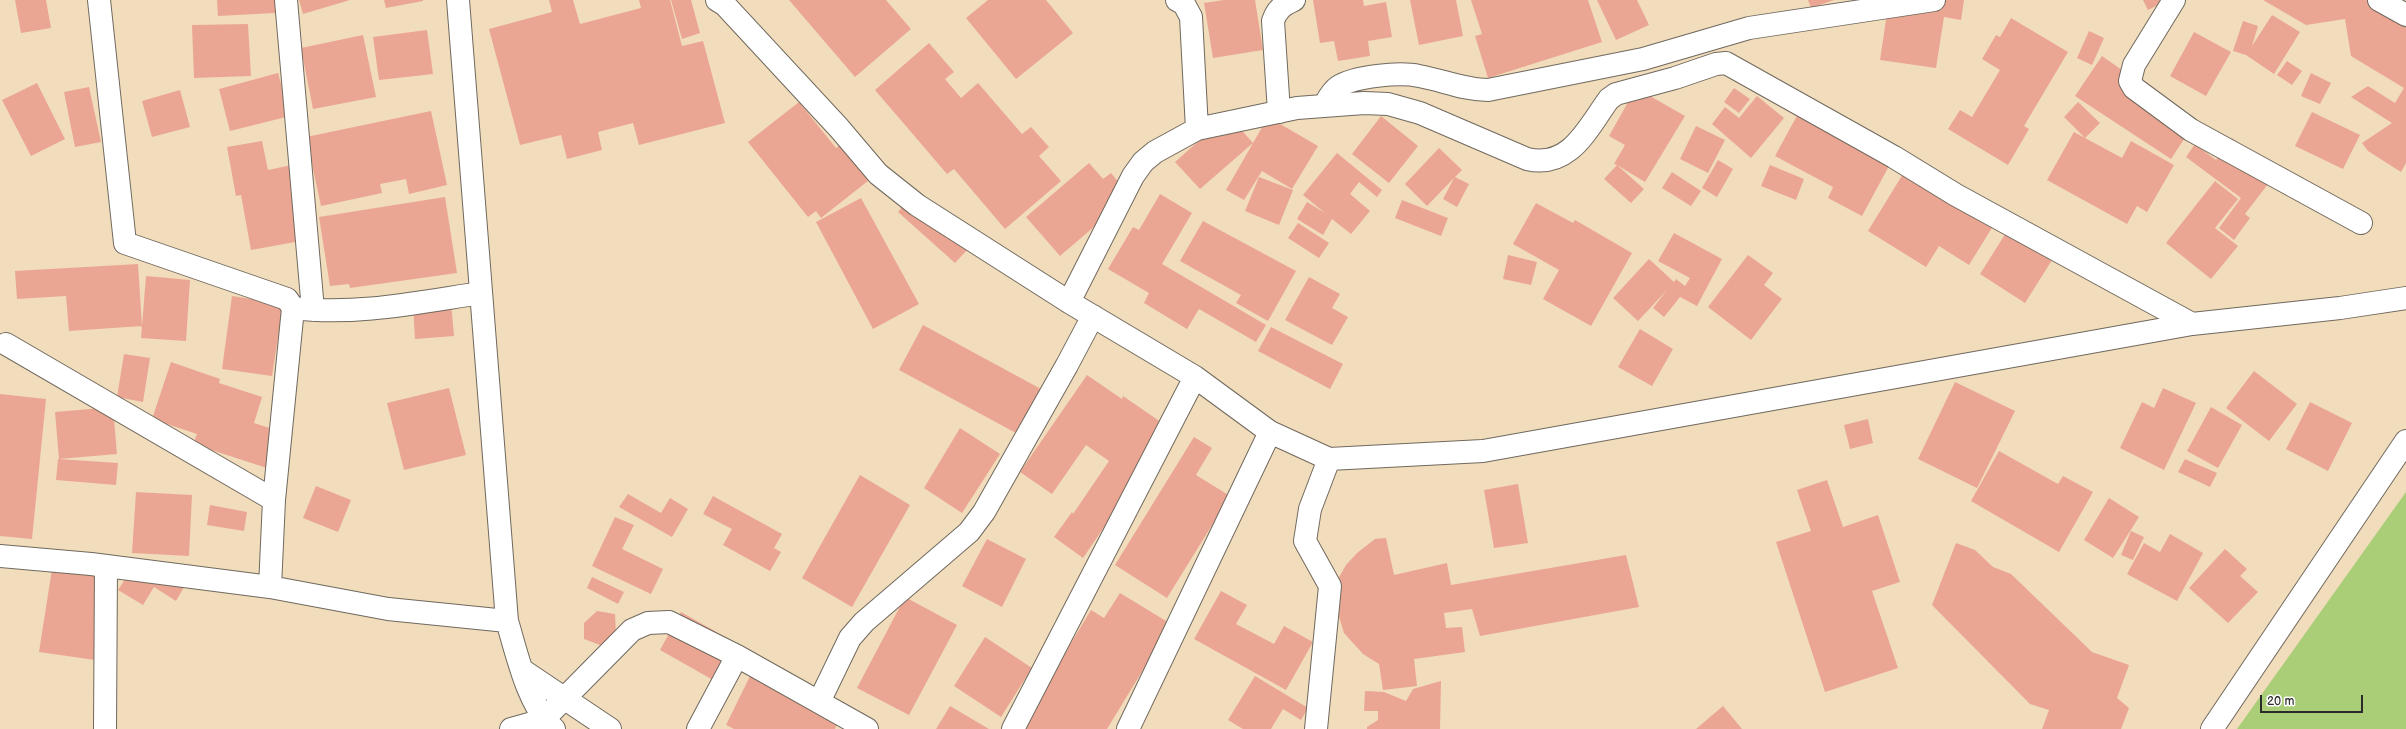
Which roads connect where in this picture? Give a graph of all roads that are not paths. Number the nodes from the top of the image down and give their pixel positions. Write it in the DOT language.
graph roads {
  1 [pos="99,0"];
  2 [pos="286,0"];
  3 [pos="458,0"];
  4 [pos="717,0"];
  5 [pos="1177,0"];
  6 [pos="1294,0"];
  7 [pos="1934,0"];
  8 [pos="2174,0"];
  9 [pos="2379,0"];
  10 [pos="2406,15"];
  11 [pos="1324,106"];
  12 [pos="1279,112"];
  13 [pos="1197,129"];
  14 [pos="2361,223"];
  15 [pos="481,293"];
  16 [pos="2406,298"];
  17 [pos="1069,302"];
  18 [pos="303,309"];
  19 [pos="1093,316"];
  20 [pos="2192,324"];
  21 [pos="6,344"];
  22 [pos="1195,376"];
  23 [pos="1270,432"];
  24 [pos="2406,441"];
  25 [pos="1329,459"];
  26 [pos="274,500"];
  27 [pos="0,556"];
  28 [pos="106,566"];
  29 [pos="270,587"];
  30 [pos="507,620"];
  31 [pos="737,656"];
  32 [pos="522,670"];
  33 [pos="565,698"];
  34 [pos="819,702"];
  35 [pos="549,724"];
  36 [pos="105,729"];
  37 [pos="511,729"];
  38 [pos="610,729"];
  39 [pos="698,729"];
  40 [pos="867,729"];
  41 [pos="1013,729"];
  42 [pos="1128,729"];
  43 [pos="1316,729"];
  44 [pos="2212,729"];
  1 -- 18 [label="street"];
  2 -- 18 [label="street"];
  3 -- 15 [label="street"];
  4 -- 17 [label="street"];
  5 -- 13 [label="street"];
  6 -- 12 [label="street"];
  7 -- 11 [label="street"];
  8 -- 14 [label="street"];
  9 -- 10 [label="street"];
  11 -- 12 [label="street"];
  11 -- 20 [label="street"];
  12 -- 13 [label="street"];
  13 -- 17 [label="street"];
  15 -- 18 [label="street"];
  15 -- 30 [label="street"];
  16 -- 20 [label="street"];
  17 -- 19 [label="street"];
  18 -- 26 [label="street"];
  19 -- 22 [label="street"];
  19 -- 34 [label="street"];
  20 -- 25 [label="street"];
  21 -- 26 [label="street"];
  22 -- 23 [label="street"];
  22 -- 41 [label="street"];
  23 -- 25 [label="street"];
  23 -- 42 [label="street"];
  24 -- 44 [label="street"];
  25 -- 43 [label="street"];
  26 -- 29 [label="street"];
  27 -- 28 [label="street"];
  28 -- 29 [label="street"];
  28 -- 36 [label="street"];
  29 -- 30 [label="street"];
  30 -- 32 [label="street"];
  31 -- 33 [label="street"];
  31 -- 34 [label="street"];
  31 -- 39 [label="street"];
  32 -- 33 [label="street"];
  32 -- 35 [label="street"];
  33 -- 35 [label="street"];
  33 -- 38 [label="street"];
  34 -- 40 [label="street"];
  35 -- 37 [label="street"];
}
